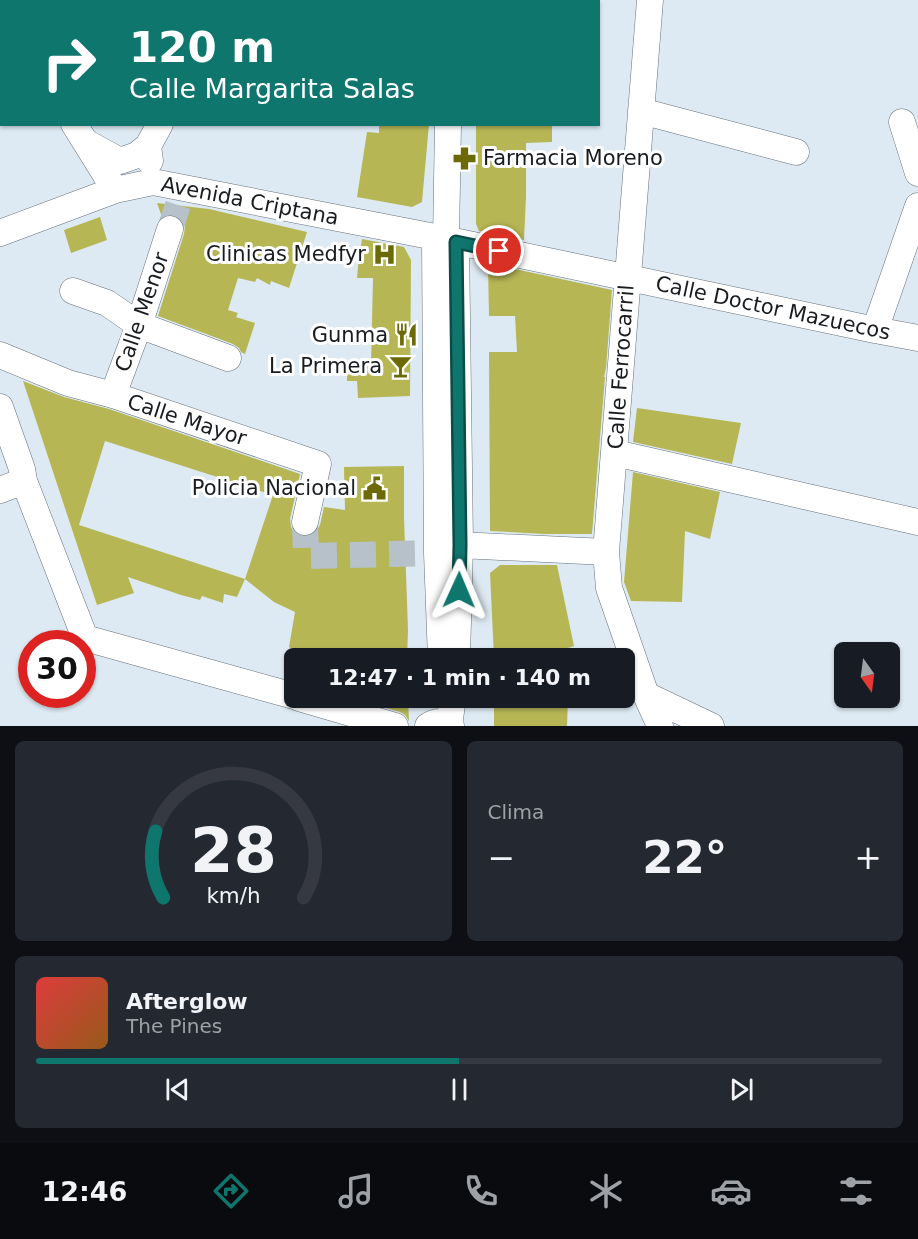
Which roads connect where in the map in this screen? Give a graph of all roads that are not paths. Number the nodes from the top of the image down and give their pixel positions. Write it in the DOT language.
graph roads {
  1 [pos="650,0"];
  2 [pos="641,111"];
  3 [pos="902,122"];
  4 [pos="448,126"];
  5 [pos="80,134"];
  6 [pos="154,135"];
  7 [pos="796,152"];
  8 [pos="918,173"];
  9 [pos="153,182"];
  10 [pos="116,190"];
  11 [pos="918,207"];
  12 [pos="170,229"];
  13 [pos="0,233"];
  14 [pos="446,240"];
  15 [pos="628,278"];
  16 [pos="73,291"];
  17 [pos="139,325"];
  18 [pos="875,330"];
  19 [pos="918,338"];
  20 [pos="0,355"];
  21 [pos="228,358"];
  22 [pos="113,395"];
  23 [pos="0,407"];
  24 [pos="615,453"];
  25 [pos="24,481"];
  26 [pos="0,490"];
  27 [pos="305,522"];
  28 [pos="918,522"];
  29 [pos="448,549"];
  30 [pos="606,552"];
  31 [pos="442,648"];
  32 [pos="456,648"];
  33 [pos="284,693"];
  34 [pos="646,694"];
  35 [pos="333,708"];
  36 [pos="437,708"];
  37 [pos="448,708"];
  38 [pos="440,725"];
  39 [pos="395,726"];
  40 [pos="660,726"];
  41 [pos="711,726"];
  1 -- 2 [label="street, Calle Ferrocarril"];
  2 -- 7 [label="street"];
  2 -- 15 [label="street, Calle Ferrocarril"];
  3 -- 8 [label="street"];
  4 -- 14 [label="street"];
  5 -- 6 [label="street"];
  5 -- 10 [label="street"];
  6 -- 9 [label="street"];
  9 -- 10 [label="street, Avenida Criptana"];
  9 -- 14 [label="street, Avenida Criptana"];
  10 -- 13 [label="street, Avenida Criptana"];
  11 -- 18 [label="street"];
  12 -- 17 [label="street, Calle Menor"];
  14 -- 15 [label="street, Avenida Criptana"];
  14 -- 29 [label="street"];
  15 -- 18 [label="street, Calle Doctor Mazuecos"];
  15 -- 24 [label="street, Calle Ferrocarril"];
  16 -- 17 [label="street"];
  17 -- 21 [label="street"];
  17 -- 22 [label="street, Calle Menor"];
  18 -- 19 [label="street, Calle Doctor Mazuecos"];
  20 -- 22 [label="street, Calle Mayor"];
  22 -- 27 [label="street, Calle Mayor"];
  23 -- 25 [label="street"];
  24 -- 28 [label="street"];
  24 -- 30 [label="street, Calle Ferrocarril"];
  25 -- 26 [label="street"];
  25 -- 33 [label="street"];
  29 -- 30 [label="street"];
  29 -- 31 [label="street"];
  29 -- 32 [label="street"];
  30 -- 34 [label="street, Calle Ferrocarril"];
  34 -- 40 [label="street, Calle Ferrocarril"];
  34 -- 41 [label="street"];
  35 -- 39 [label="street"];
  36 -- 38 [label="street"];
  37 -- 38 [label="street"];
}
